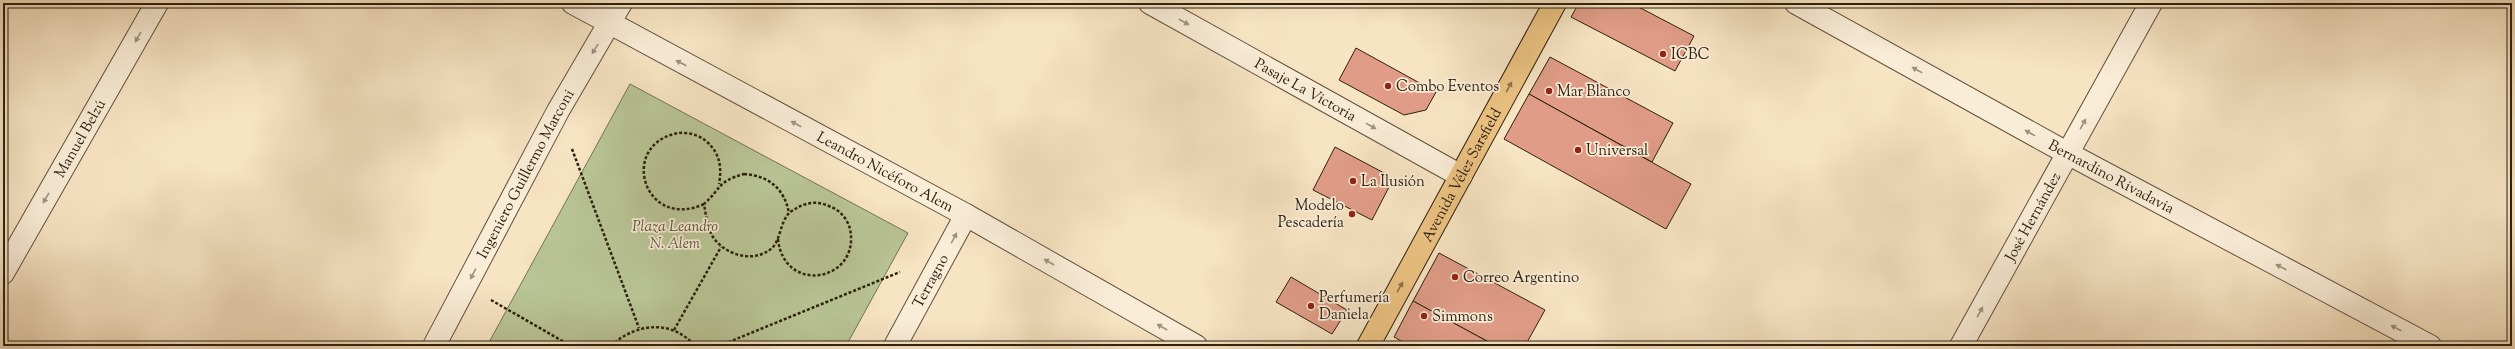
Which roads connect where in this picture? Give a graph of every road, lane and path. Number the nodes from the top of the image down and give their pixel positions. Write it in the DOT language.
graph roads {
  1 [pos="157,3"];
  2 [pos="573,3"];
  3 [pos="621,3"];
  4 [pos="1150,3"];
  5 [pos="1555,3"];
  6 [pos="1796,3"];
  7 [pos="2151,3"];
  8 [pos="610,24"];
  9 [pos="558,111"];
  10 [pos="2067,153"];
  11 [pos="1461,176"];
  12 [pos="719,184"];
  13 [pos="704,204"];
  14 [pos="789,213"];
  15 [pos="966,215"];
  16 [pos="778,238"];
  17 [pos="721,246"];
  18 [pos="902,272"];
  19 [pos="3,273"];
  20 [pos="466,286"];
  21 [pos="640,328"];
  22 [pos="674,330"];
  23 [pos="434,346"];
  24 [pos="571,346"];
  25 [pos="611,346"];
  26 [pos="695,346"];
  27 [pos="720,346"];
  28 [pos="895,346"];
  29 [pos="1196,346"];
  30 [pos="1368,346"];
  31 [pos="1961,346"];
  32 [pos="2430,346"];
  1 -- 19 [label="street, Manuel Belzú, one-way"];
  2 -- 8 [label="street, Leandro Nicéforo Alem"];
  3 -- 8 [label="street, Ingeniero Guillermo Marconi"];
  4 -- 11 [label="street, Pasaje La Victoria, one-way"];
  11 -- 5 [label="main road, Avenida Vélez Sarsfield, one-way"];
  10 -- 6 [label="street, Bernardino Rivadavia, one-way"];
  10 -- 7 [label="street, José Hernández, one-way"];
  8 -- 9 [label="street, Ingeniero Guillermo Marconi, one-way"];
  15 -- 8 [label="street, Leandro Nicéforo Alem, one-way"];
  9 -- 20 [label="street, Ingeniero Guillermo Marconi, one-way"];
  9 -- 21 [label="path"];
  31 -- 10 [label="street, José Hernández, one-way"];
  32 -- 10 [label="street, Bernardino Rivadavia, one-way"];
  30 -- 11 [label="main road, Avenida Vélez Sarsfield, one-way"];
  12 -- 13 [label="path"];
  12 -- 13 [label="path"];
  12 -- 14 [label="path"];
  13 -- 17 [label="path"];
  14 -- 16 [label="path"];
  14 -- 16 [label="path"];
  28 -- 15 [label="street, Terragno, one-way"];
  29 -- 15 [label="street, Leandro Nicéforo Alem, one-way"];
  16 -- 17 [label="path"];
  17 -- 22 [label="path"];
  18 -- 27 [label="path"];
  20 -- 23 [label="street, Ingeniero Guillermo Marconi"];
  20 -- 24 [label="path"];
  21 -- 22 [label="path"];
  21 -- 25 [label="path"];
  22 -- 26 [label="path"];
}
